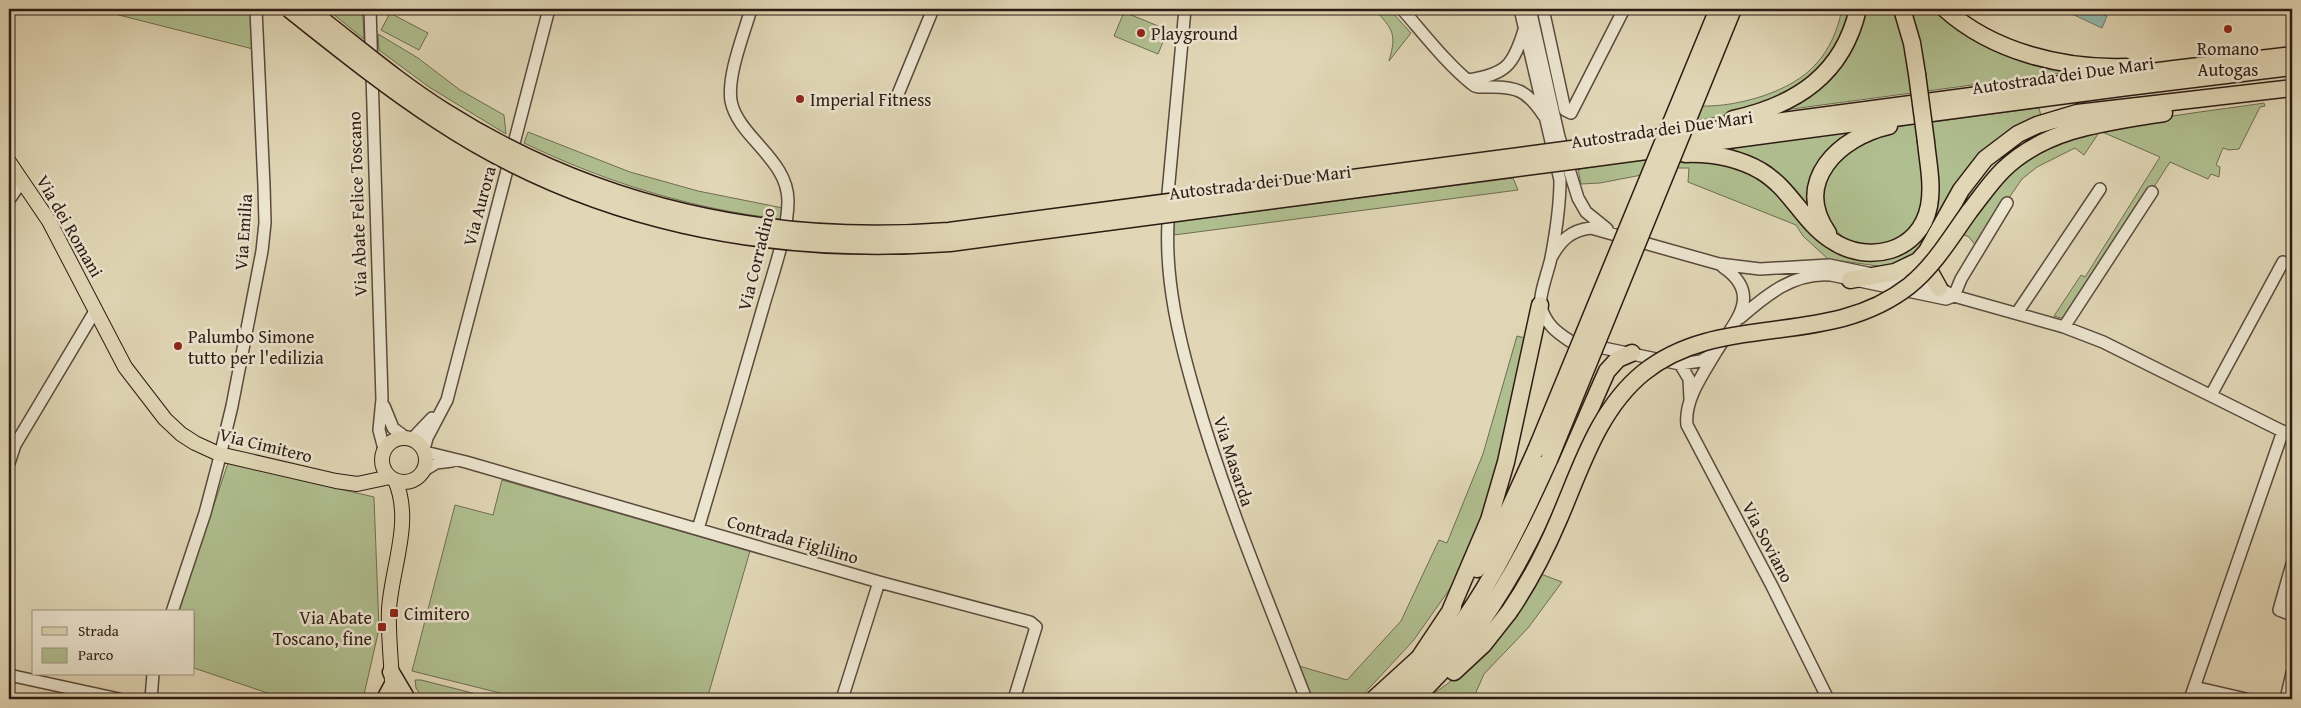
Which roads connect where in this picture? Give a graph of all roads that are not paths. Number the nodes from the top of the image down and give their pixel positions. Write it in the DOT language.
graph roads {
  1 [pos="256,9"];
  2 [pos="289,9"];
  3 [pos="308,9"];
  4 [pos="370,9"];
  5 [pos="549,9"];
  6 [pos="751,9"];
  7 [pos="933,9"];
  8 [pos="1185,9"];
  9 [pos="1402,9"];
  10 [pos="1520,9"];
  11 [pos="1530,9"];
  12 [pos="1544,9"];
  13 [pos="1624,9"];
  14 [pos="1718,9"];
  15 [pos="1733,9"];
  16 [pos="1858,9"];
  17 [pos="1902,9"];
  18 [pos="1945,9"];
  19 [pos="1524,29"];
  20 [pos="2292,53"];
  21 [pos="2292,67"];
  22 [pos="1468,80"];
  23 [pos="2175,80"];
  24 [pos="2292,90"];
  25 [pos="896,99"];
  26 [pos="1546,120"];
  27 [pos="1579,154"];
  28 [pos="9,162"];
  29 [pos="22,181"];
  30 [pos="2100,189"];
  31 [pos="2152,192"];
  32 [pos="1168,193"];
  33 [pos="9,200"];
  34 [pos="2007,203"];
  35 [pos="1168,223"];
  36 [pos="1613,232"];
  37 [pos="1840,246"];
  38 [pos="1927,251"];
  39 [pos="1551,258"];
  40 [pos="2283,262"];
  41 [pos="1719,264"];
  42 [pos="1879,274"];
  43 [pos="1850,280"];
  44 [pos="1940,288"];
  45 [pos="1954,296"];
  46 [pos="1540,305"];
  47 [pos="95,311"];
  48 [pos="2017,313"];
  49 [pos="1739,319"];
  50 [pos="2064,328"];
  51 [pos="1716,352"];
  52 [pos="1632,353"];
  53 [pos="1680,364"];
  54 [pos="2211,395"];
  55 [pos="382,399"];
  56 [pos="1690,399"];
  57 [pos="440,411"];
  58 [pos="430,432"];
  59 [pos="2288,433"];
  60 [pos="408,438"];
  61 [pos="425,451"];
  62 [pos="219,454"];
  63 [pos="383,455"];
  64 [pos="1543,455"];
  65 [pos="443,456"];
  66 [pos="466,462"];
  67 [pos="9,463"];
  68 [pos="418,476"];
  69 [pos="392,478"];
  70 [pos="347,483"];
  71 [pos="403,528"];
  72 [pos="698,528"];
  73 [pos="2292,564"];
  74 [pos="879,582"];
  75 [pos="173,610"];
  76 [pos="2292,615"];
  77 [pos="1448,616"];
  78 [pos="2292,673"];
  79 [pos="9,675"];
  80 [pos="153,676"];
  81 [pos="2194,687"];
  82 [pos="390,689"];
  83 [pos="119,699"];
  84 [pos="151,699"];
  85 [pos="407,699"];
  86 [pos="842,699"];
  87 [pos="1014,699"];
  88 [pos="1306,699"];
  89 [pos="1374,699"];
  90 [pos="1392,699"];
  91 [pos="1414,699"];
  92 [pos="1418,699"];
  93 [pos="1828,699"];
  94 [pos="2190,699"];
  95 [pos="2246,699"];
  96 [pos="2286,699"];
  1 -- 62 [label="street, Via Emilia"];
  2 -- 27 [label="highway, Autostrada dei Due Mari, bridge"];
  3 -- 27 [label="highway, Autostrada dei Due Mari, bridge"];
  4 -- 55 [label="street, Via Abate Felice Toscano"];
  5 -- 57 [label="street, Via Aurora"];
  6 -- 72 [label="street, Via Corradino"];
  7 -- 25 [label="street"];
  8 -- 32 [label="street"];
  9 -- 22 [label="street"];
  10 -- 19 [label="street"];
  11 -- 36 [label="street"];
  12 -- 13 [label="street"];
  14 -- 64 [label="highway, bridge"];
  15 -- 64 [label="highway, bridge"];
  16 -- 27 [label="highway"];
  17 -- 37 [label="highway, bridge"];
  18 -- 20 [label="highway"];
  19 -- 22 [label="street"];
  19 -- 26 [label="street"];
  20 -- 27 [label="highway, Autostrada dei Due Mari"];
  21 -- 23 [label="highway, Autostrada dei Due Mari"];
  22 -- 26 [label="street"];
  23 -- 27 [label="highway, Autostrada dei Due Mari"];
  23 -- 37 [label="highway"];
  24 -- 38 [label="highway"];
  24 -- 92 [label="highway, bridge"];
  26 -- 39 [label="street"];
  27 -- 37 [label="highway"];
  28 -- 29 [label="main road, Via dei Romani"];
  29 -- 33 [label="street"];
  29 -- 47 [label="main road, Via dei Romani"];
  30 -- 48 [label="street"];
  31 -- 50 [label="street"];
  34 -- 45 [label="street"];
  35 -- 88 [label="street, Via Masarda"];
  36 -- 39 [label="street"];
  36 -- 41 [label="street"];
  38 -- 42 [label="highway"];
  38 -- 44 [label="highway"];
  39 -- 46 [label="street"];
  40 -- 54 [label="street"];
  41 -- 42 [label="street"];
  41 -- 49 [label="street"];
  42 -- 43 [label="highway"];
  42 -- 44 [label="street"];
  43 -- 45 [label="street"];
  43 -- 49 [label="street"];
  44 -- 45 [label="street"];
  45 -- 48 [label="street"];
  46 -- 52 [label="street"];
  46 -- 77 [label="highway"];
  47 -- 62 [label="main road, Via Cimitero"];
  47 -- 67 [label="street"];
  48 -- 50 [label="street"];
  49 -- 51 [label="street"];
  50 -- 54 [label="street"];
  51 -- 53 [label="street"];
  51 -- 56 [label="street"];
  52 -- 53 [label="street"];
  52 -- 91 [label="highway"];
  53 -- 56 [label="street"];
  54 -- 59 [label="street"];
  55 -- 60 [label="street, Via Abate Felice Toscano"];
  55 -- 63 [label="street, Via Abate Felice Toscano"];
  56 -- 93 [label="street, Via Soviano"];
  57 -- 58 [label="street, Via Aurora"];
  57 -- 60 [label="street, Via Aurora"];
  58 -- 61 [label="street, Via Aurora"];
  58 -- 65 [label="street"];
  59 -- 81 [label="street"];
  60 -- 61 [label="main road"];
  60 -- 63 [label="main road"];
  61 -- 65 [label="street, Contrada Figlilino"];
  61 -- 68 [label="main road"];
  62 -- 70 [label="main road, Via Cimitero"];
  62 -- 75 [label="street, Via Emilia"];
  63 -- 69 [label="main road"];
  63 -- 70 [label="main road"];
  64 -- 77 [label="highway"];
  64 -- 90 [label="highway"];
  65 -- 66 [label="street, Contrada Figlilino"];
  66 -- 68 [label="street, Contrada Figlilino"];
  66 -- 72 [label="street, Contrada Figlilino"];
  68 -- 69 [label="main road"];
  68 -- 71 [label="main road"];
  69 -- 70 [label="main road"];
  69 -- 71 [label="main road"];
  71 -- 82 [label="main road"];
  72 -- 74 [label="street, Contrada Figlilino"];
  73 -- 76 [label="street"];
  74 -- 86 [label="street"];
  74 -- 87 [label="street, Contrada Figlilino"];
  77 -- 89 [label="highway"];
  78 -- 96 [label="street"];
  79 -- 83 [label="street"];
  80 -- 84 [label="street"];
  81 -- 94 [label="street"];
  81 -- 95 [label="street"];
  82 -- 85 [label="highway"];
}
